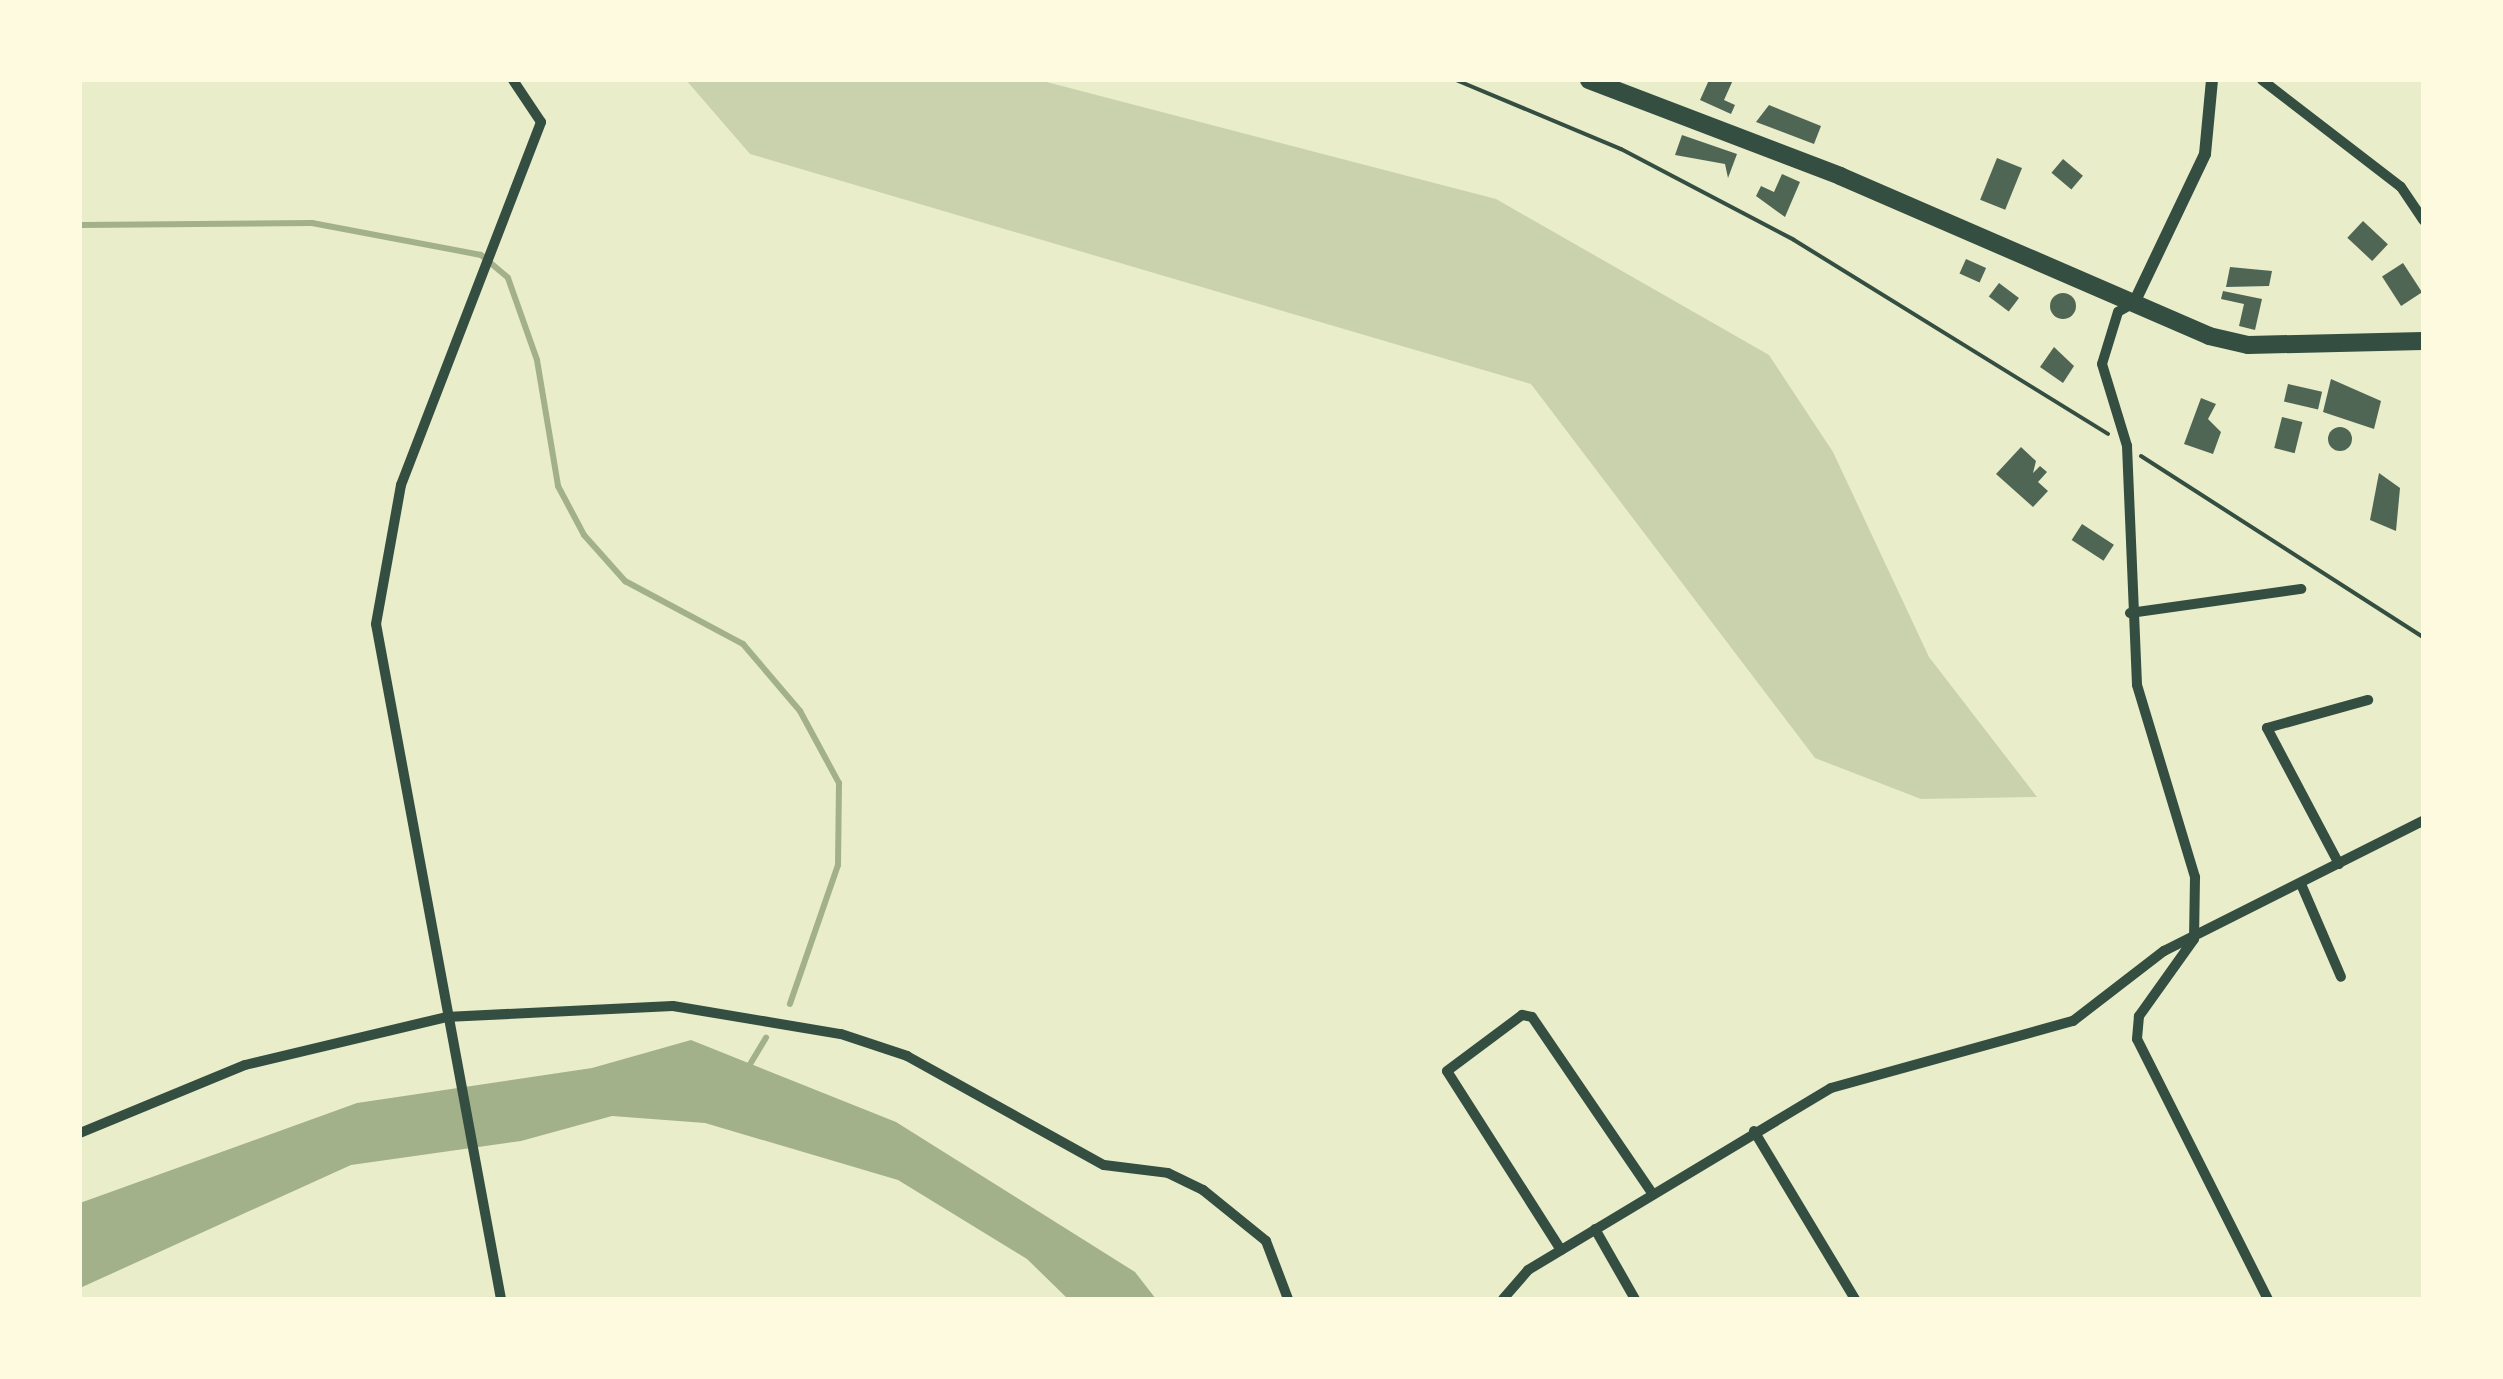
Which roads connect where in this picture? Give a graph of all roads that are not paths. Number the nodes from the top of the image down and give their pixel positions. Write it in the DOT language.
graph roads {
  1 [pos="513,80"];
  2 [pos="1589,80"];
  3 [pos="2212,80"];
  4 [pos="2262,80"];
  5 [pos="2423,220"];
  6 [pos="2134,303"];
  7 [pos="2423,341"];
  8 [pos="2300,589"];
  9 [pos="2130,614"];
  10 [pos="2368,700"];
  11 [pos="2423,821"];
  12 [pos="2339,864"];
  13 [pos="2301,884"];
  14 [pos="2194,939"];
  15 [pos="2342,977"];
  16 [pos="446,1017"];
  17 [pos="1754,1131"];
  18 [pos="80,1133"];
  19 [pos="1652,1193"];
  20 [pos="1595,1228"];
  21 [pos="1561,1250"];
  22 [pos="501,1299"];
  23 [pos="1288,1299"];
  24 [pos="1502,1299"];
  25 [pos="1634,1299"];
  26 [pos="1855,1299"];
  27 [pos="2268,1299"];
  1 -- 16 [label="street"];
  2 -- 6 [label="highway"];
  3 -- 6 [label="street"];
  4 -- 5 [label="street"];
  6 -- 7 [label="highway"];
  6 -- 9 [label="street"];
  8 -- 9 [label="street"];
  9 -- 14 [label="street"];
  10 -- 12 [label="street"];
  11 -- 12 [label="street"];
  12 -- 13 [label="street"];
  13 -- 14 [label="street"];
  13 -- 15 [label="street"];
  14 -- 17 [label="street"];
  14 -- 27 [label="street"];
  16 -- 18 [label="street"];
  16 -- 22 [label="street"];
  16 -- 23 [label="street"];
  17 -- 19 [label="street"];
  17 -- 26 [label="street"];
  19 -- 20 [label="street"];
  19 -- 21 [label="street"];
  20 -- 21 [label="street"];
  20 -- 25 [label="street"];
  21 -- 24 [label="street"];
}
